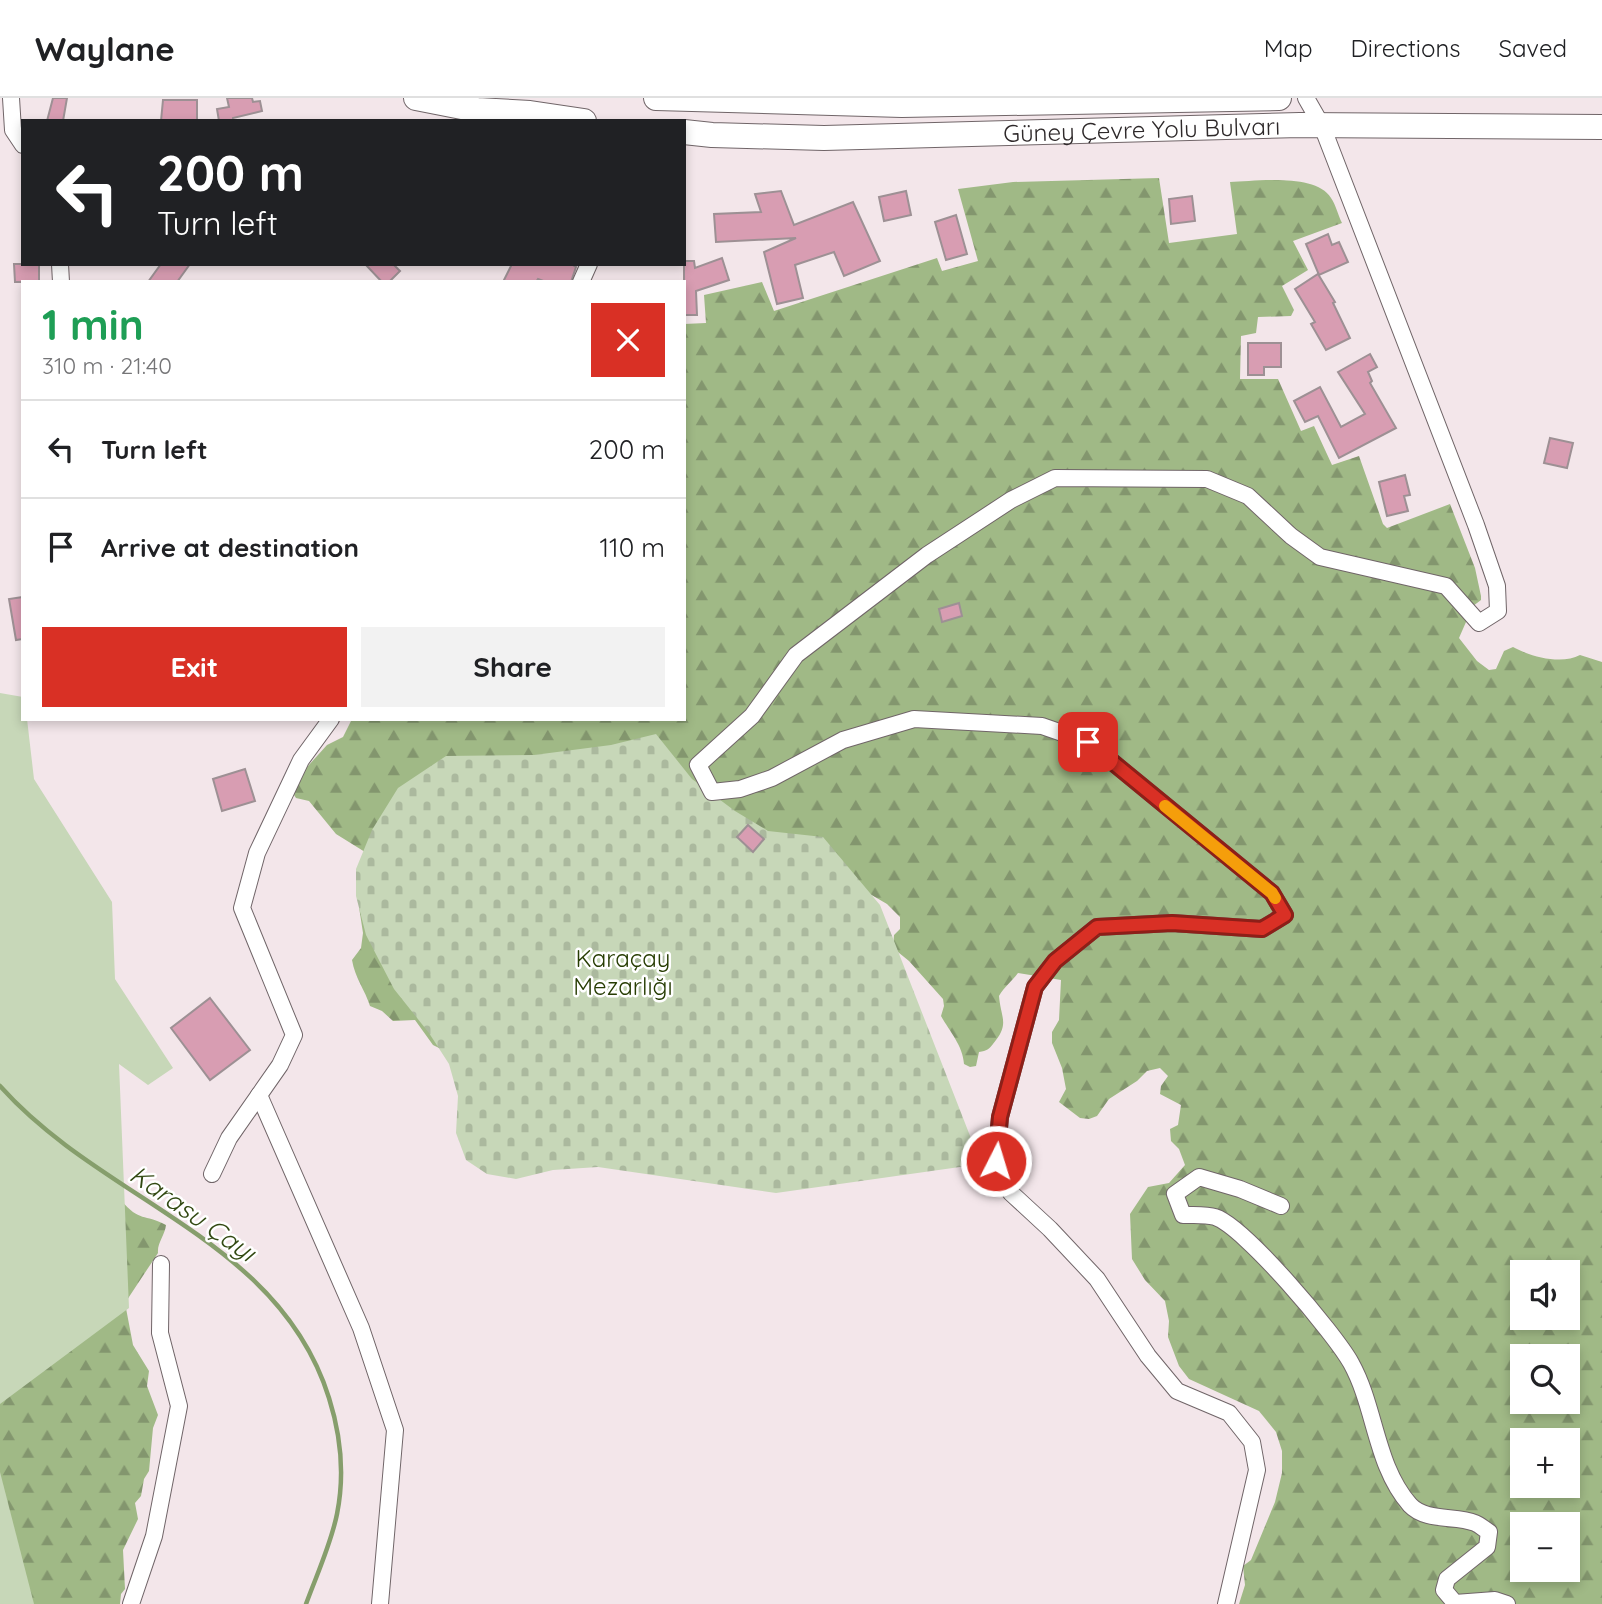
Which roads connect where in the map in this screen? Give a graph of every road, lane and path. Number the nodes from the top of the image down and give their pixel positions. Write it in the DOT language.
graph roads {
  1 [pos="11,98"];
  2 [pos="416,98"];
  3 [pos="659,98"];
  4 [pos="1279,98"];
  5 [pos="1306,98"];
  6 [pos="849,101"];
  7 [pos="570,119"];
  8 [pos="1322,125"];
  9 [pos="1602,127"];
  10 [pos="686,132"];
  11 [pos="21,142"];
  12 [pos="330,721"];
  13 [pos="260,1096"];
  14 [pos="212,1174"];
  15 [pos="1281,1206"];
  16 [pos="161,1264"];
  17 [pos="131,1604"];
  18 [pos="380,1604"];
  19 [pos="1226,1604"];
  20 [pos="1507,1604"];
  1 -- 11 [label="street"];
  2 -- 7 [label="highway"];
  3 -- 6 [label="highway, Güney Çevre Yolu Bulvarı"];
  4 -- 6 [label="highway, Güney Çevre Yolu Bulvarı"];
  5 -- 8 [label="street"];
  8 -- 9 [label="highway, Güney Çevre Yolu Bulvarı"];
  8 -- 10 [label="highway, Güney Çevre Yolu Bulvarı"];
  8 -- 19 [label="street"];
  12 -- 13 [label="street"];
  13 -- 14 [label="street"];
  13 -- 18 [label="street"];
  15 -- 20 [label="street"];
  16 -- 17 [label="street"];
}
